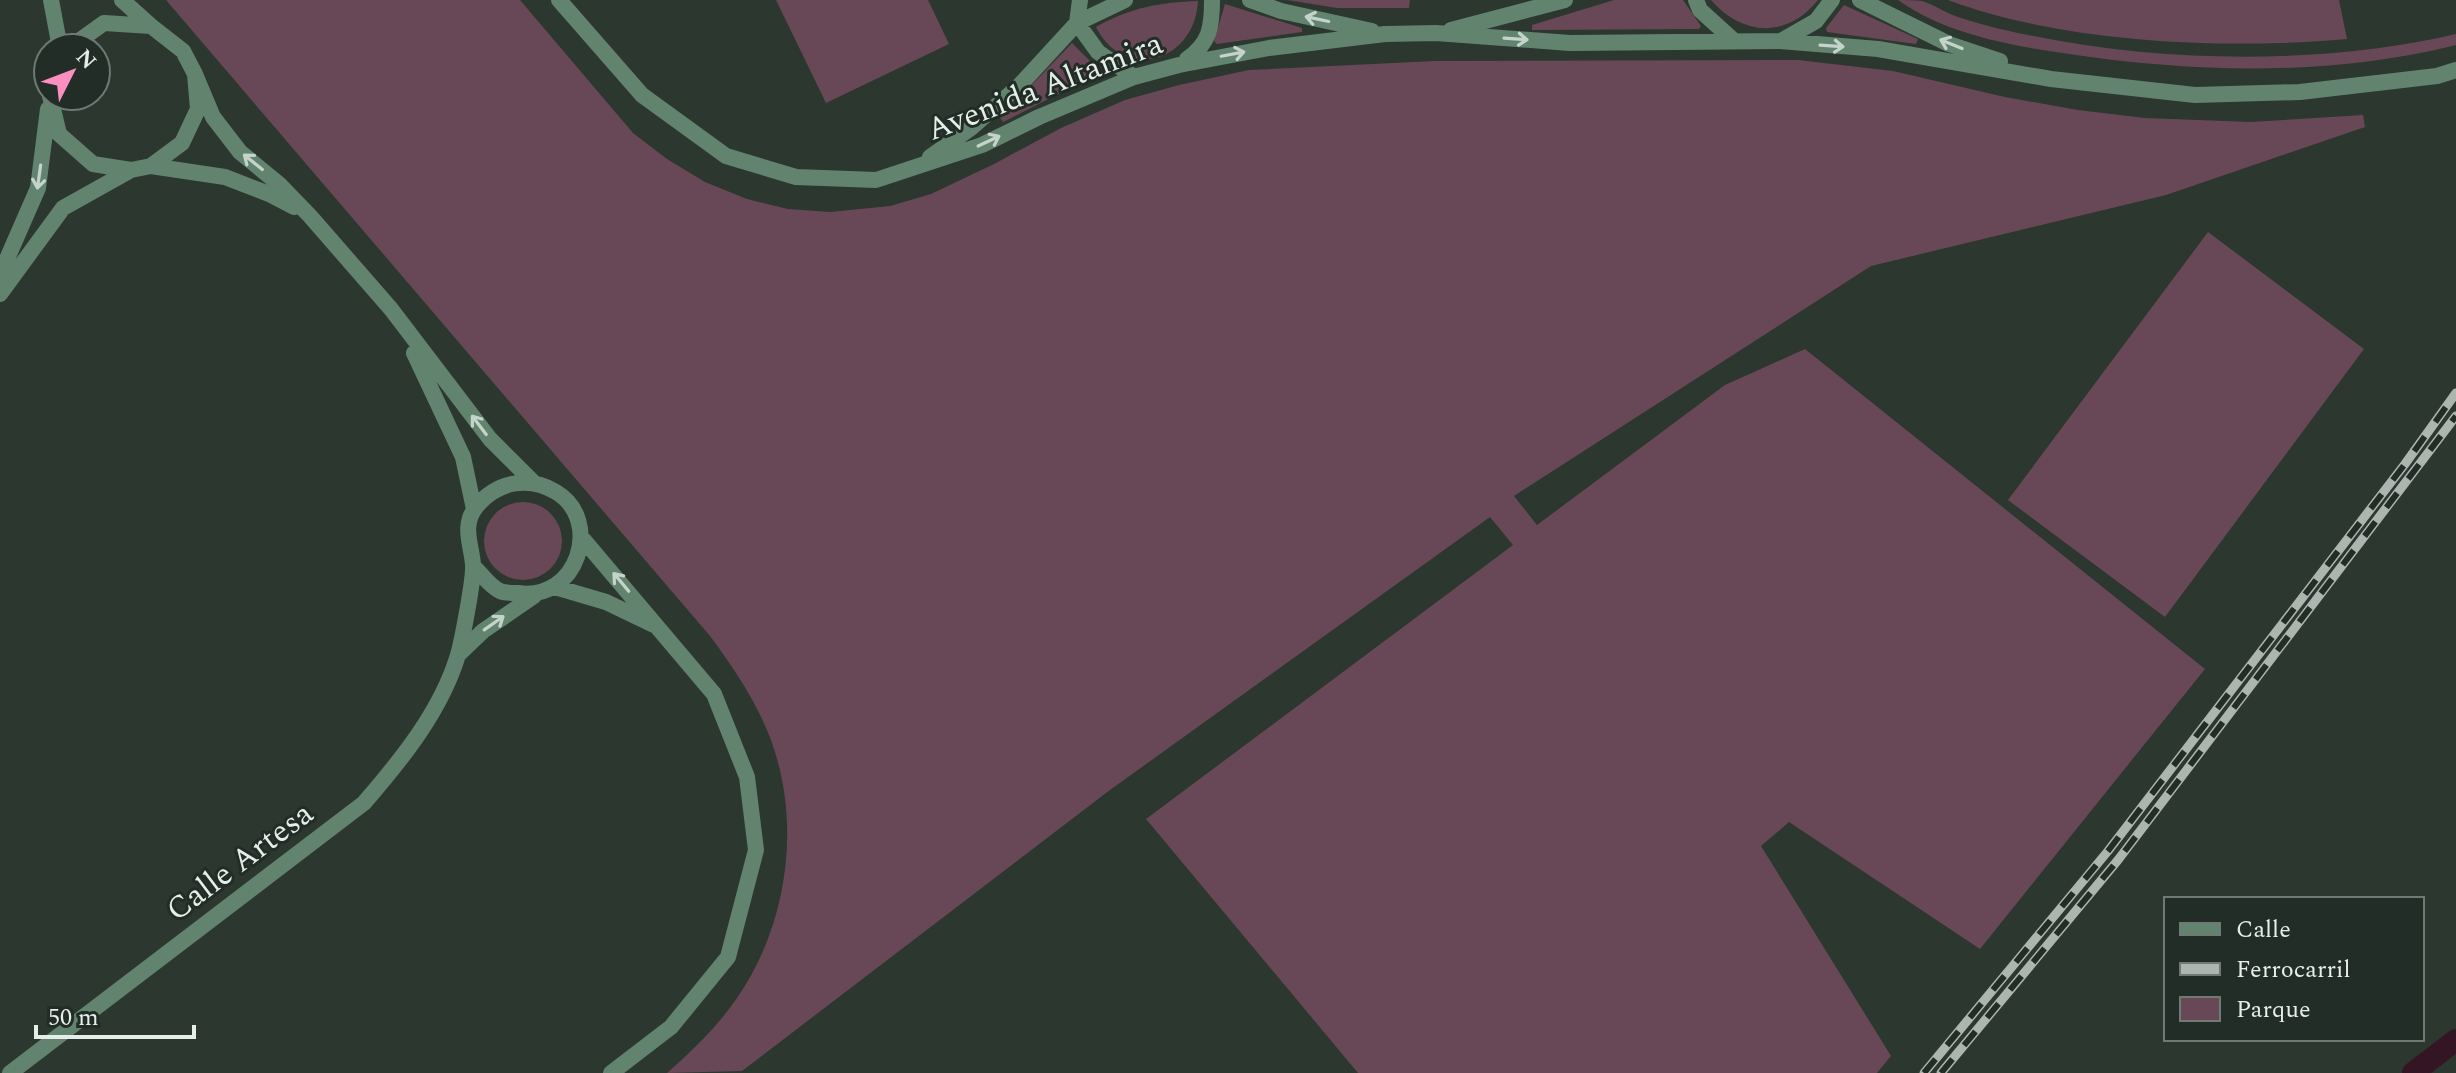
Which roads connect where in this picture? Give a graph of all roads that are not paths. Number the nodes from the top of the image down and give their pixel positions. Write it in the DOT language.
graph roads {
  1 [pos="51,0"];
  2 [pos="122,0"];
  3 [pos="559,0"];
  4 [pos="1080,0"];
  5 [pos="1125,0"];
  6 [pos="1212,0"];
  7 [pos="1250,0"];
  8 [pos="1565,0"];
  9 [pos="1696,0"];
  10 [pos="1832,0"];
  11 [pos="1860,0"];
  12 [pos="1077,23"];
  13 [pos="151,26"];
  14 [pos="57,32"];
  15 [pos="91,32"];
  16 [pos="1439,33"];
  17 [pos="1385,34"];
  18 [pos="1733,40"];
  19 [pos="1780,41"];
  20 [pos="1179,65"];
  21 [pos="2456,70"];
  22 [pos="195,74"];
  23 [pos="1134,77"];
  24 [pos="2051,79"];
  25 [pos="47,112"];
  26 [pos="53,112"];
  27 [pos="151,166"];
  28 [pos="916,167"];
  29 [pos="131,170"];
  30 [pos="310,216"];
  31 [pos="0,275"];
  32 [pos="0,294"];
  33 [pos="391,309"];
  34 [pos="533,482"];
  35 [pos="474,509"];
  36 [pos="582,538"];
  37 [pos="473,566"];
  38 [pos="555,587"];
  39 [pos="534,596"];
  40 [pos="659,627"];
  41 [pos="458,655"];
  42 [pos="10,1073"];
  43 [pos="611,1073"];
  1 -- 14 [label="street"];
  2 -- 13 [label="street"];
  3 -- 28 [label="street, Avenida Altamira"];
  4 -- 12 [label="street"];
  5 -- 12 [label="street, Avenida Altamira"];
  6 -- 20 [label="street"];
  17 -- 7 [label="street, Avenida Altamira, one-way"];
  8 -- 16 [label="street, Avenida Altamira"];
  9 -- 18 [label="street"];
  10 -- 19 [label="street"];
  24 -- 11 [label="street, Avenida Altamira, one-way"];
  12 -- 23 [label="street"];
  12 -- 28 [label="street, Avenida Altamira"];
  13 -- 15 [label="street"];
  13 -- 22 [label="street"];
  16 -- 17 [label="street, Avenida Altamira"];
  16 -- 18 [label="street, Avenida Altamira, one-way"];
  20 -- 17 [label="street, Avenida Altamira, one-way"];
  18 -- 19 [label="street, Avenida Altamira"];
  19 -- 24 [label="street, Avenida Altamira, one-way"];
  20 -- 23 [label="street, Avenida Altamira"];
  21 -- 24 [label="street, Avenida Altamira"];
  22 -- 27 [label="street"];
  30 -- 22 [label="street, one-way"];
  28 -- 23 [label="street, Avenida Altamira, one-way"];
  25 -- 31 [label="street, one-way"];
  26 -- 29 [label="street"];
  27 -- 29 [label="street"];
  27 -- 30 [label="street"];
  29 -- 32 [label="street"];
  30 -- 33 [label="street"];
  34 -- 33 [label="street, one-way"];
  33 -- 35 [label="street"];
  34 -- 35 [label="street"];
  34 -- 36 [label="street"];
  35 -- 37 [label="street"];
  36 -- 38 [label="street"];
  40 -- 36 [label="street, one-way"];
  37 -- 39 [label="street"];
  37 -- 41 [label="street, Calle Artesa"];
  38 -- 39 [label="street"];
  38 -- 40 [label="street"];
  41 -- 39 [label="street, Calle Artesa, one-way"];
  40 -- 43 [label="street"];
  41 -- 42 [label="street, Calle Artesa"];
}
